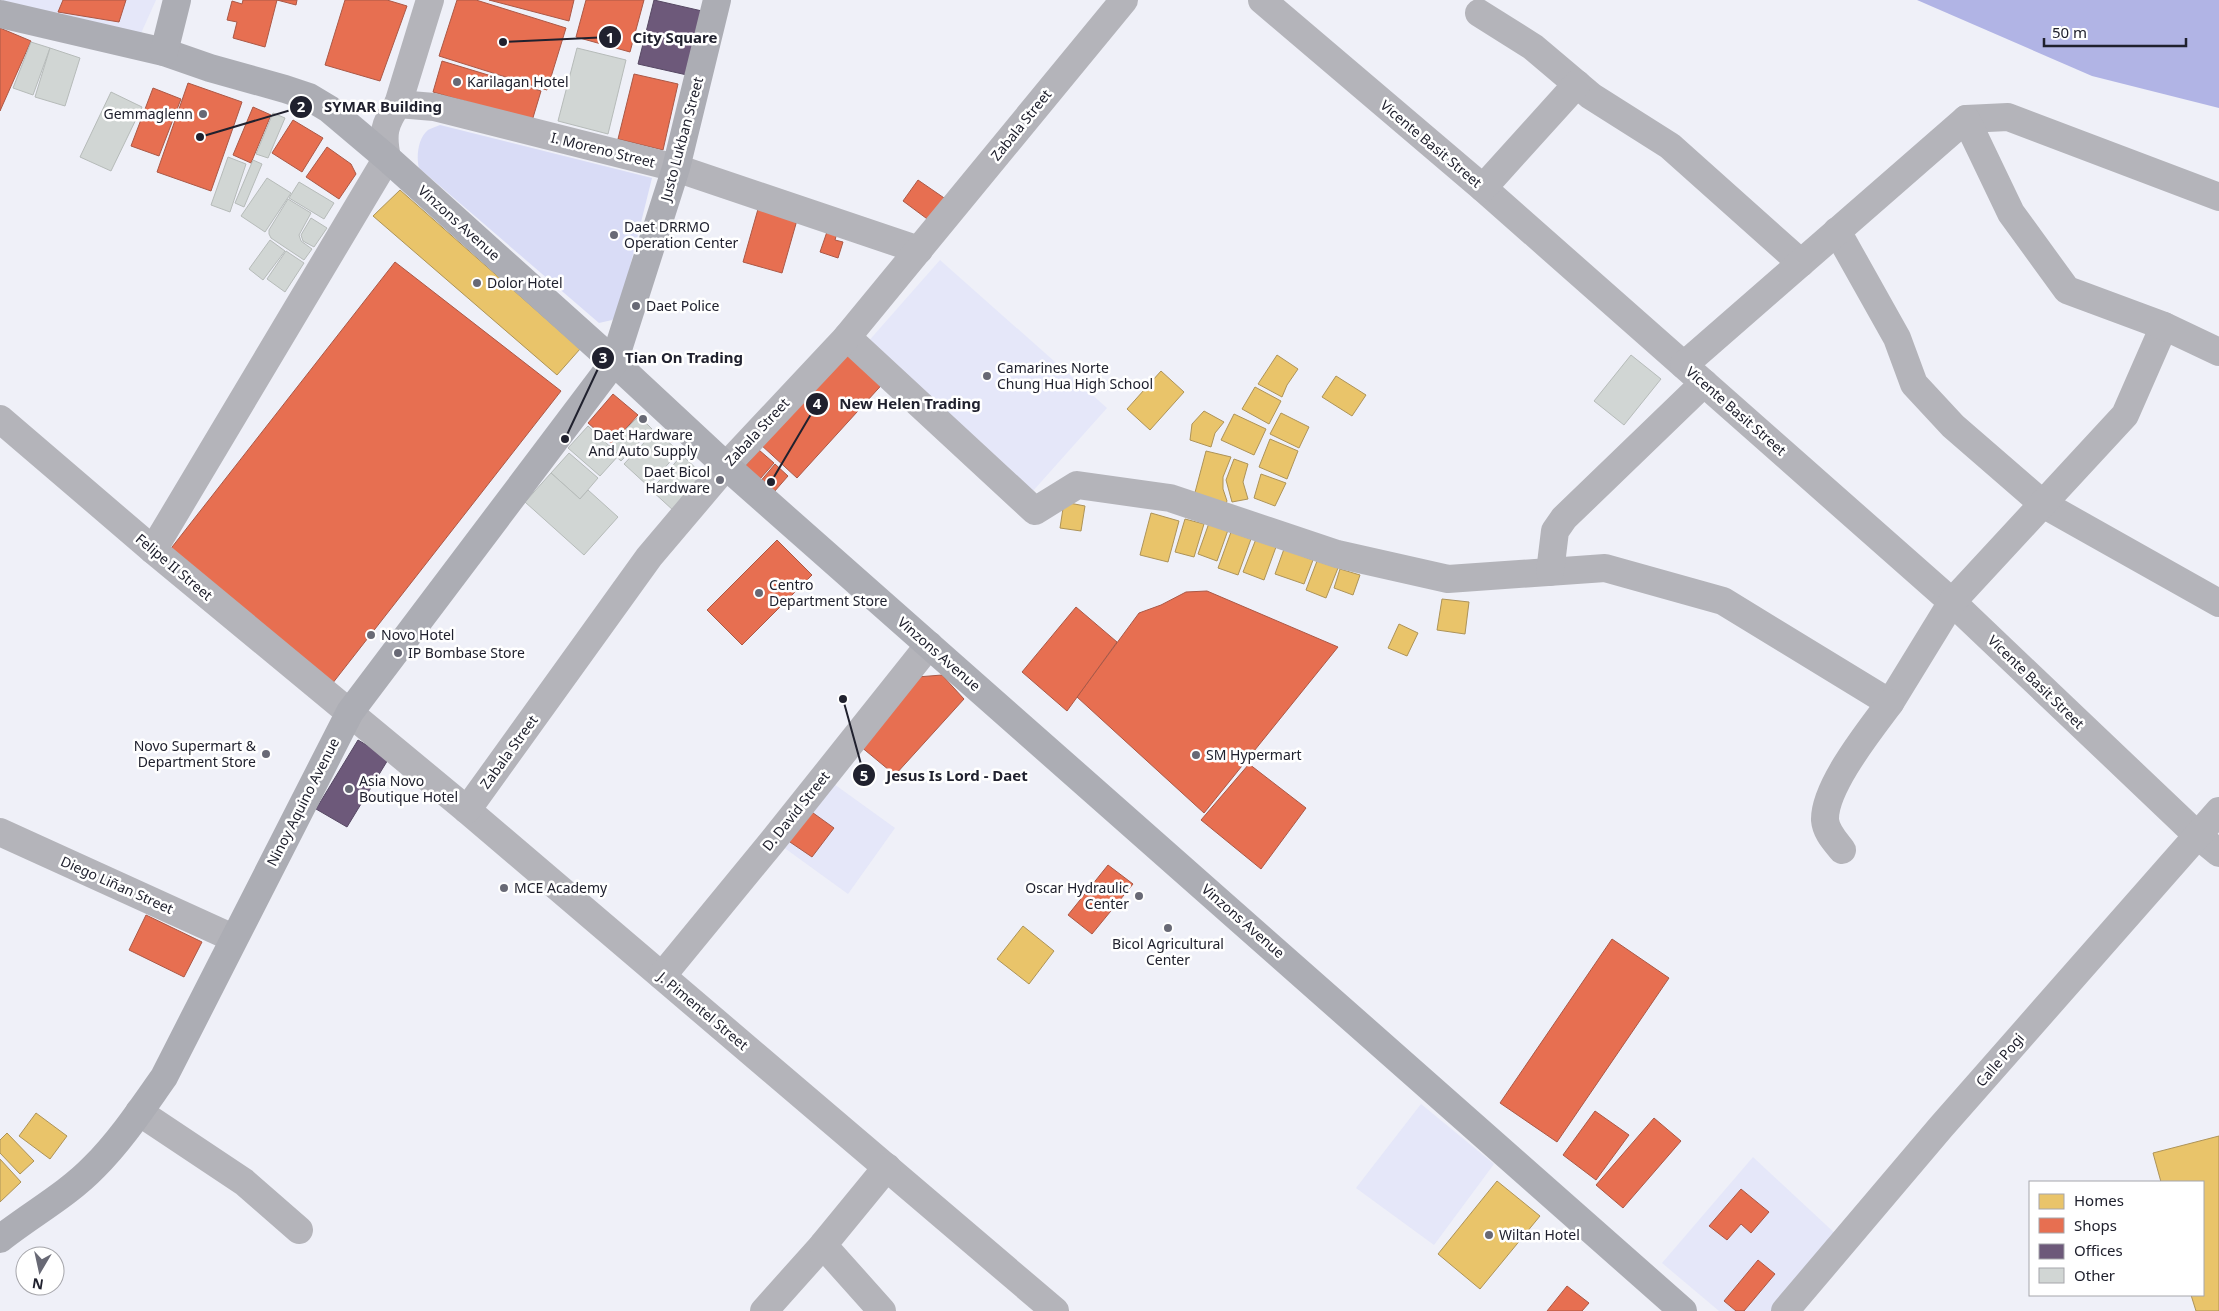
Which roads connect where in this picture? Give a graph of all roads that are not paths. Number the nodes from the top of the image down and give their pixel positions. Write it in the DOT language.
graph roads {
  1 [pos="177,0"];
  2 [pos="430,0"];
  3 [pos="717,0"];
  4 [pos="1124,0"];
  5 [pos="1262,0"];
  6 [pos="0,14"];
  7 [pos="1479,14"];
  8 [pos="164,52"];
  9 [pos="1577,84"];
  10 [pos="398,104"];
  11 [pos="1966,119"];
  12 [pos="387,158"];
  13 [pos="676,168"];
  14 [pos="1483,188"];
  15 [pos="2219,197"];
  16 [pos="1837,231"];
  17 [pos="919,250"];
  18 [pos="1801,263"];
  19 [pos="2164,326"];
  20 [pos="847,337"];
  21 [pos="2219,352"];
  22 [pos="614,362"];
  23 [pos="1684,365"];
  24 [pos="1704,383"];
  25 [pos="0,419"];
  26 [pos="726,466"];
  27 [pos="2043,504"];
  28 [pos="153,550"];
  29 [pos="1550,572"];
  30 [pos="1952,602"];
  31 [pos="2219,603"];
  32 [pos="929,645"];
  33 [pos="1890,703"];
  34 [pos="350,712"];
  35 [pos="467,810"];
  36 [pos="2219,811"];
  37 [pos="0,832"];
  38 [pos="2197,835"];
  39 [pos="1842,850"];
  40 [pos="2219,853"];
  41 [pos="233,938"];
  42 [pos="662,976"];
  43 [pos="139,1112"];
  44 [pos="886,1167"];
  45 [pos="299,1230"];
  46 [pos="0,1239"];
  47 [pos="823,1245"];
  48 [pos="764,1311"];
  49 [pos="882,1311"];
  50 [pos="1054,1311"];
  51 [pos="1683,1311"];
  52 [pos="1785,1311"];
  1 -- 8 [label="main road"];
  2 -- 10 [label="street"];
  3 -- 13 [label="main road, Justo Lukban Street"];
  4 -- 17 [label="street, Zabala Street"];
  5 -- 14 [label="street, Vicente Basit Street"];
  6 -- 8 [label="main road, Vinzons Avenue"];
  7 -- 9 [label="street"];
  8 -- 12 [label="main road, Vinzons Avenue"];
  9 -- 14 [label="street"];
  9 -- 18 [label="street"];
  10 -- 12 [label="street"];
  10 -- 13 [label="street, I. Moreno Street"];
  11 -- 15 [label="street"];
  11 -- 16 [label="street"];
  11 -- 19 [label="street"];
  12 -- 22 [label="main road, Vinzons Avenue"];
  12 -- 28 [label="street"];
  13 -- 17 [label="street, I. Moreno Street"];
  13 -- 22 [label="main road, Justo Lukban Street"];
  14 -- 23 [label="street, Vicente Basit Street"];
  16 -- 18 [label="street"];
  16 -- 27 [label="street"];
  17 -- 20 [label="street, Zabala Street"];
  18 -- 23 [label="street"];
  19 -- 21 [label="street"];
  19 -- 27 [label="street"];
  20 -- 26 [label="street, Zabala Street"];
  20 -- 29 [label="street"];
  22 -- 26 [label="main road, Vinzons Avenue"];
  22 -- 34 [label="main road, Ninoy Aquino Avenue"];
  23 -- 24 [label="street, Vicente Basit Street"];
  24 -- 29 [label="street"];
  24 -- 30 [label="street, Vicente Basit Street"];
  25 -- 28 [label="street, Felipe II Street"];
  26 -- 32 [label="main road, Vinzons Avenue"];
  26 -- 35 [label="street, Zabala Street"];
  27 -- 30 [label="street"];
  27 -- 31 [label="street"];
  28 -- 34 [label="street, Felipe II Street"];
  29 -- 33 [label="street"];
  30 -- 33 [label="street"];
  30 -- 38 [label="street, Vicente Basit Street"];
  32 -- 42 [label="street, D. David Street"];
  32 -- 51 [label="main road, Vinzons Avenue"];
  33 -- 39 [label="street"];
  34 -- 35 [label="street, J. Pimentel Street"];
  34 -- 41 [label="main road, Ninoy Aquino Avenue"];
  35 -- 42 [label="street, J. Pimentel Street"];
  36 -- 38 [label="street, Calle Pogi"];
  37 -- 41 [label="street, Diego Liñan Street"];
  38 -- 40 [label="street, Vicente Basit Street"];
  38 -- 52 [label="street, Calle Pogi"];
  41 -- 43 [label="main road, Ninoy Aquino Avenue"];
  42 -- 44 [label="street, J. Pimentel Street"];
  43 -- 45 [label="street"];
  43 -- 46 [label="main road, Ninoy Aquino Avenue"];
  44 -- 47 [label="street"];
  44 -- 50 [label="street, J. Pimentel Street"];
  47 -- 48 [label="street"];
  47 -- 49 [label="street"];
}
